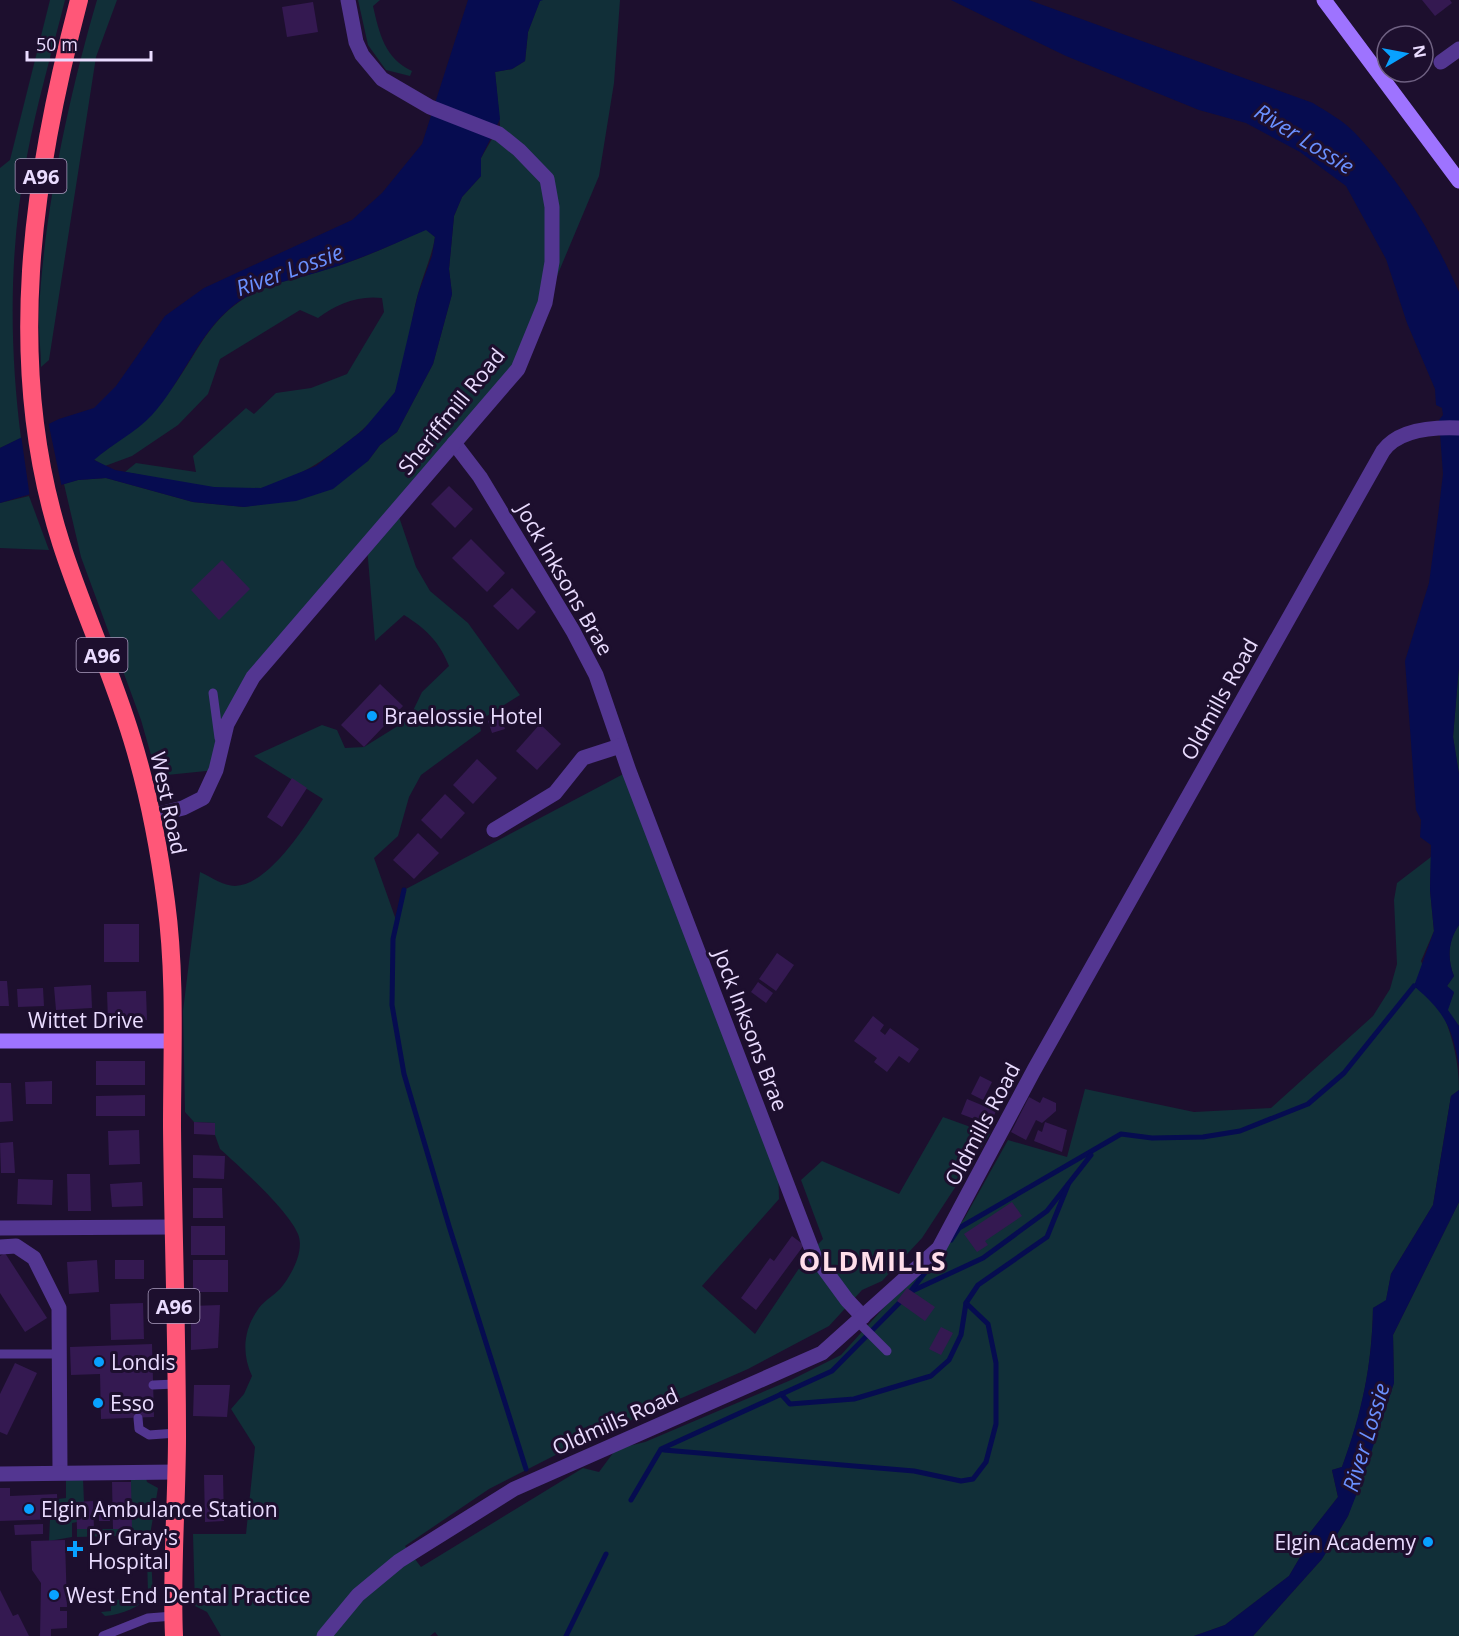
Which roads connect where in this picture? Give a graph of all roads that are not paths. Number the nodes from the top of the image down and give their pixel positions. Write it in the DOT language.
graph roads {
  1 [pos="79,0"];
  2 [pos="348,0"];
  3 [pos="1324,0"];
  4 [pos="1459,49"];
  5 [pos="1441,62"];
  6 [pos="1459,181"];
  7 [pos="1459,428"];
  8 [pos="454,443"];
  9 [pos="213,693"];
  10 [pos="620,746"];
  11 [pos="220,754"];
  12 [pos="151,816"];
  13 [pos="494,830"];
  14 [pos="0,1041"];
  15 [pos="171,1041"];
  16 [pos="173,1227"];
  17 [pos="0,1228"];
  18 [pos="0,1247"];
  19 [pos="862,1322"];
  20 [pos="887,1351"];
  21 [pos="0,1354"];
  22 [pos="60,1354"];
  23 [pos="175,1384"];
  24 [pos="153,1385"];
  25 [pos="138,1418"];
  26 [pos="177,1433"];
  27 [pos="60,1472"];
  28 [pos="176,1472"];
  29 [pos="0,1474"];
  30 [pos="173,1616"];
  31 [pos="103,1636"];
  32 [pos="174,1636"];
  33 [pos="324,1636"];
  1 -- 12 [label="highway, West Road / A96"];
  2 -- 8 [label="street, Sheriffmill Road"];
  3 -- 6 [label="street"];
  4 -- 5 [label="street"];
  7 -- 19 [label="street, Oldmills Road"];
  8 -- 10 [label="street, Jock Inksons Brae"];
  8 -- 11 [label="street, Sheriffmill Road"];
  9 -- 11 [label="lane"];
  10 -- 13 [label="street"];
  10 -- 19 [label="street, Jock Inksons Brae"];
  11 -- 12 [label="street, Sheriffmill Road"];
  12 -- 15 [label="highway, West Road / A96"];
  14 -- 15 [label="street, Wittet Drive"];
  15 -- 16 [label="highway, West Road / A96"];
  16 -- 17 [label="street"];
  16 -- 23 [label="highway, West Road / A96"];
  18 -- 22 [label="street"];
  19 -- 20 [label="lane"];
  19 -- 33 [label="street, Oldmills Road"];
  21 -- 22 [label="lane"];
  22 -- 27 [label="street"];
  23 -- 24 [label="lane"];
  23 -- 26 [label="highway, West Road / A96"];
  25 -- 26 [label="lane"];
  26 -- 28 [label="highway, West Road / A96"];
  27 -- 28 [label="street"];
  27 -- 29 [label="street"];
  28 -- 30 [label="highway, West Road / A96"];
  30 -- 31 [label="lane"];
  30 -- 32 [label="highway, West Road / A96"];
}
